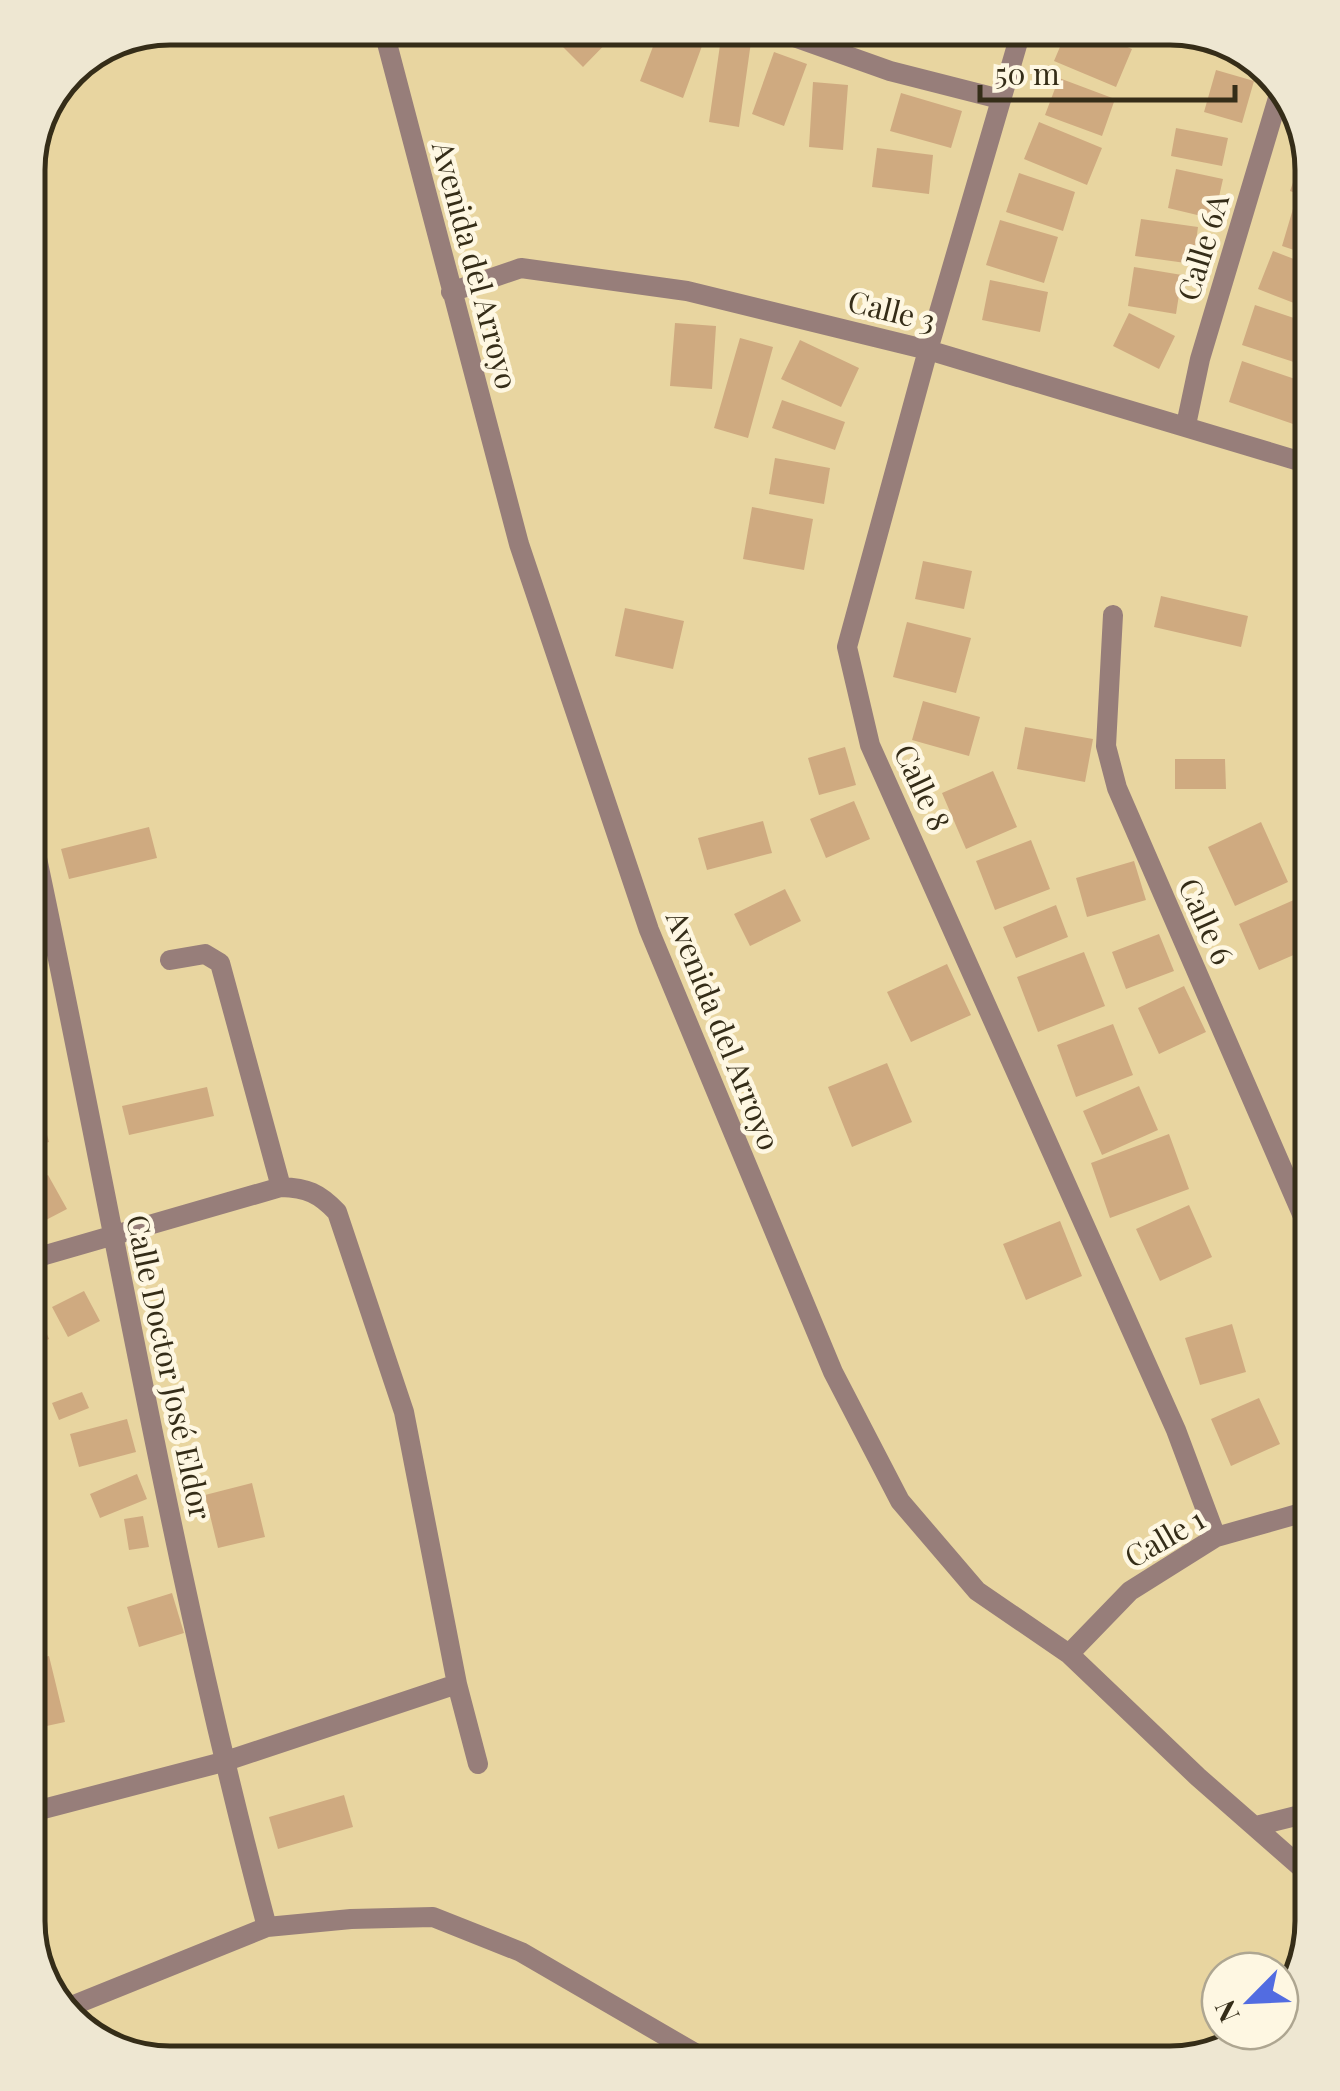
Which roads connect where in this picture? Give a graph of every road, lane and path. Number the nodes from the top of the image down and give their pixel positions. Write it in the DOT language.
graph roads {
  1 [pos="387,45"];
  2 [pos="816,45"];
  3 [pos="1017,45"];
  4 [pos="1000,99"];
  5 [pos="1276,105"];
  6 [pos="451,292"];
  7 [pos="928,350"];
  8 [pos="1186,425"];
  9 [pos="1295,460"];
  10 [pos="1113,615"];
  11 [pos="45,914"];
  12 [pos="170,960"];
  13 [pos="281,1186"];
  14 [pos="1295,1198"];
  15 [pos="112,1238"];
  16 [pos="45,1256"];
  17 [pos="1295,1515"];
  18 [pos="1216,1538"];
  19 [pos="1069,1654"];
  20 [pos="456,1684"];
  21 [pos="223,1762"];
  22 [pos="478,1764"];
  23 [pos="45,1808"];
  24 [pos="1295,1816"];
  25 [pos="1256,1826"];
  26 [pos="1295,1862"];
  27 [pos="267,1926"];
  28 [pos="77,2004"];
  29 [pos="683,2046"];
  1 -- 6 [label="street, Avenida del Arroyo"];
  2 -- 4 [label="street"];
  3 -- 4 [label="street, Calle 8"];
  4 -- 7 [label="street, Calle 8"];
  5 -- 8 [label="street, Calle 6A"];
  6 -- 7 [label="street, Calle 3"];
  6 -- 19 [label="street, Avenida del Arroyo"];
  7 -- 8 [label="street, Calle 3"];
  7 -- 18 [label="street, Calle 8"];
  8 -- 9 [label="street, Calle 3"];
  10 -- 14 [label="street, Calle 6"];
  11 -- 15 [label="street, Calle Doctor José Eldor"];
  12 -- 13 [label="street"];
  13 -- 15 [label="street"];
  13 -- 20 [label="street"];
  15 -- 16 [label="street"];
  15 -- 21 [label="street, Calle Doctor José Eldor"];
  17 -- 18 [label="street, Calle 1"];
  18 -- 19 [label="street, Calle 1"];
  19 -- 25 [label="street, Avenida del Arroyo"];
  20 -- 21 [label="street"];
  20 -- 22 [label="street"];
  21 -- 23 [label="street"];
  21 -- 27 [label="street, Calle Doctor José Eldor"];
  24 -- 25 [label="street"];
  25 -- 26 [label="street, Avenida del Arroyo"];
  27 -- 28 [label="street"];
  27 -- 29 [label="street"];
}
